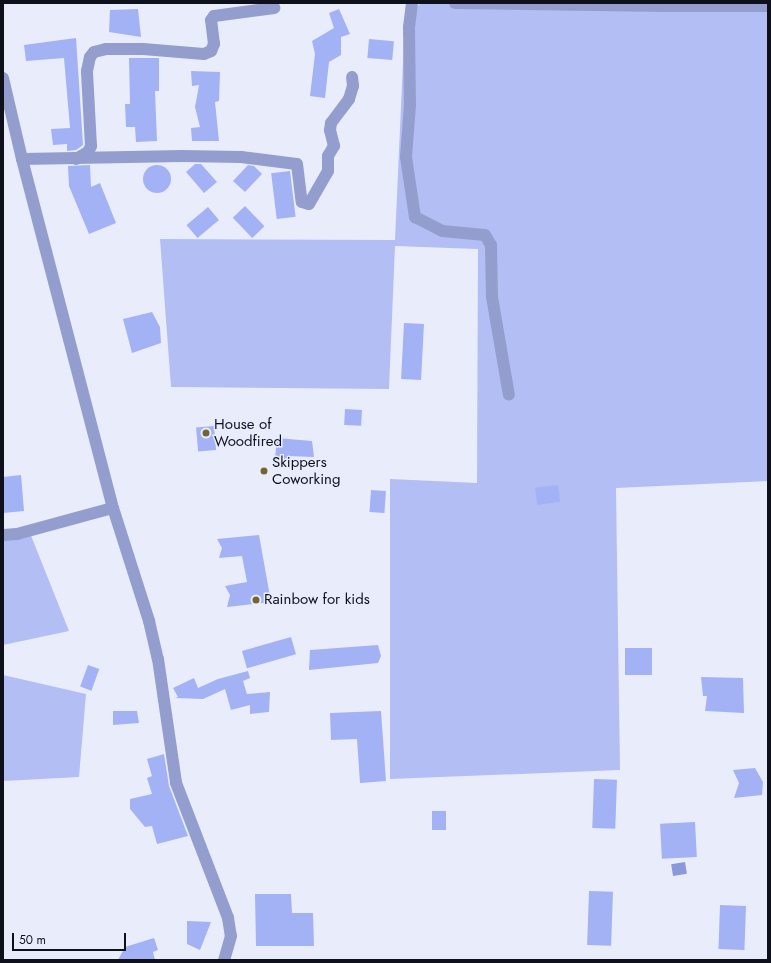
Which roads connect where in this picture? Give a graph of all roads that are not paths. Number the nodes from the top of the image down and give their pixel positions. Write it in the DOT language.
graph roads {
  1 [pos="412,3"];
  2 [pos="455,3"];
  3 [pos="665,4"];
  4 [pos="768,6"];
  5 [pos="274,8"];
  6 [pos="352,77"];
  7 [pos="3,78"];
  8 [pos="22,159"];
  9 [pos="75,160"];
  10 [pos="509,395"];
  11 [pos="113,508"];
  12 [pos="3,535"];
  13 [pos="224,960"];
  1 -- 10 [label="street"];
  2 -- 3 [label="street"];
  3 -- 4 [label="street"];
  5 -- 9 [label="street"];
  6 -- 9 [label="street"];
  7 -- 8 [label="street"];
  8 -- 9 [label="street"];
  8 -- 11 [label="street"];
  11 -- 12 [label="street"];
  11 -- 13 [label="street"];
}
